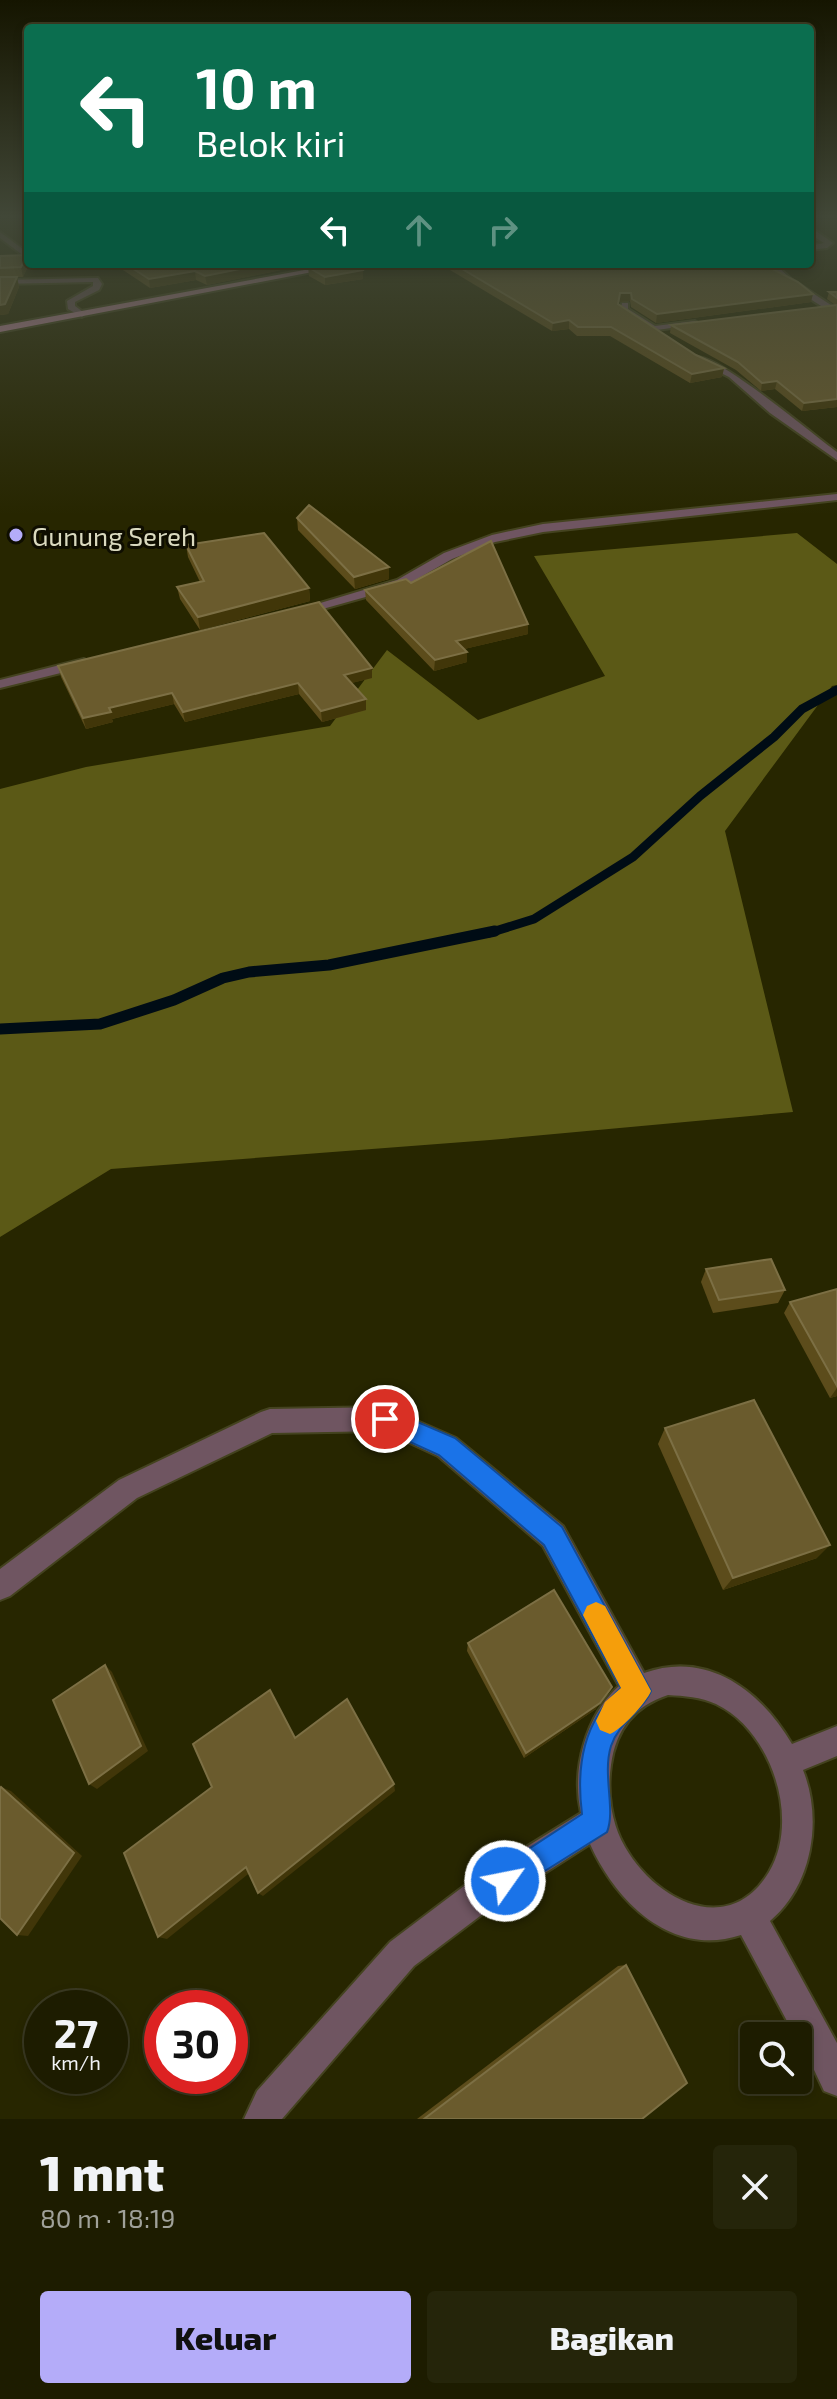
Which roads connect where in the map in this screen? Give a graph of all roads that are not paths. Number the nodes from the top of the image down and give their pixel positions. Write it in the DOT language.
graph roads {
  1 [pos="66,317"];
  2 [pos="634,317"];
  3 [pos="700,323"];
  4 [pos="0,329"];
  5 [pos="653,329"];
  6 [pos="672,342"];
  7 [pos="685,350"];
  8 [pos="837,457"];
  9 [pos="837,497"];
  10 [pos="285,615"];
  11 [pos="98,659"];
  12 [pos="0,684"];
  13 [pos="0,1586"];
  14 [pos="638,1691"];
  15 [pos="837,1741"];
  16 [pos="786,1762"];
  17 [pos="597,1821"];
  18 [pos="749,1917"];
  19 [pos="837,2078"];
  20 [pos="262,2119"];
  1 -- 4 [label="main road"];
  2 -- 5 [label="street"];
  3 -- 5 [label="street"];
  5 -- 6 [label="street"];
  7 -- 8 [label="street"];
  9 -- 10 [label="street"];
  11 -- 12 [label="street"];
  13 -- 14 [label="street"];
  14 -- 16 [label="street"];
  14 -- 17 [label="street"];
  15 -- 16 [label="street"];
  16 -- 18 [label="street"];
  17 -- 18 [label="street"];
  17 -- 20 [label="street"];
  18 -- 19 [label="street"];
}
